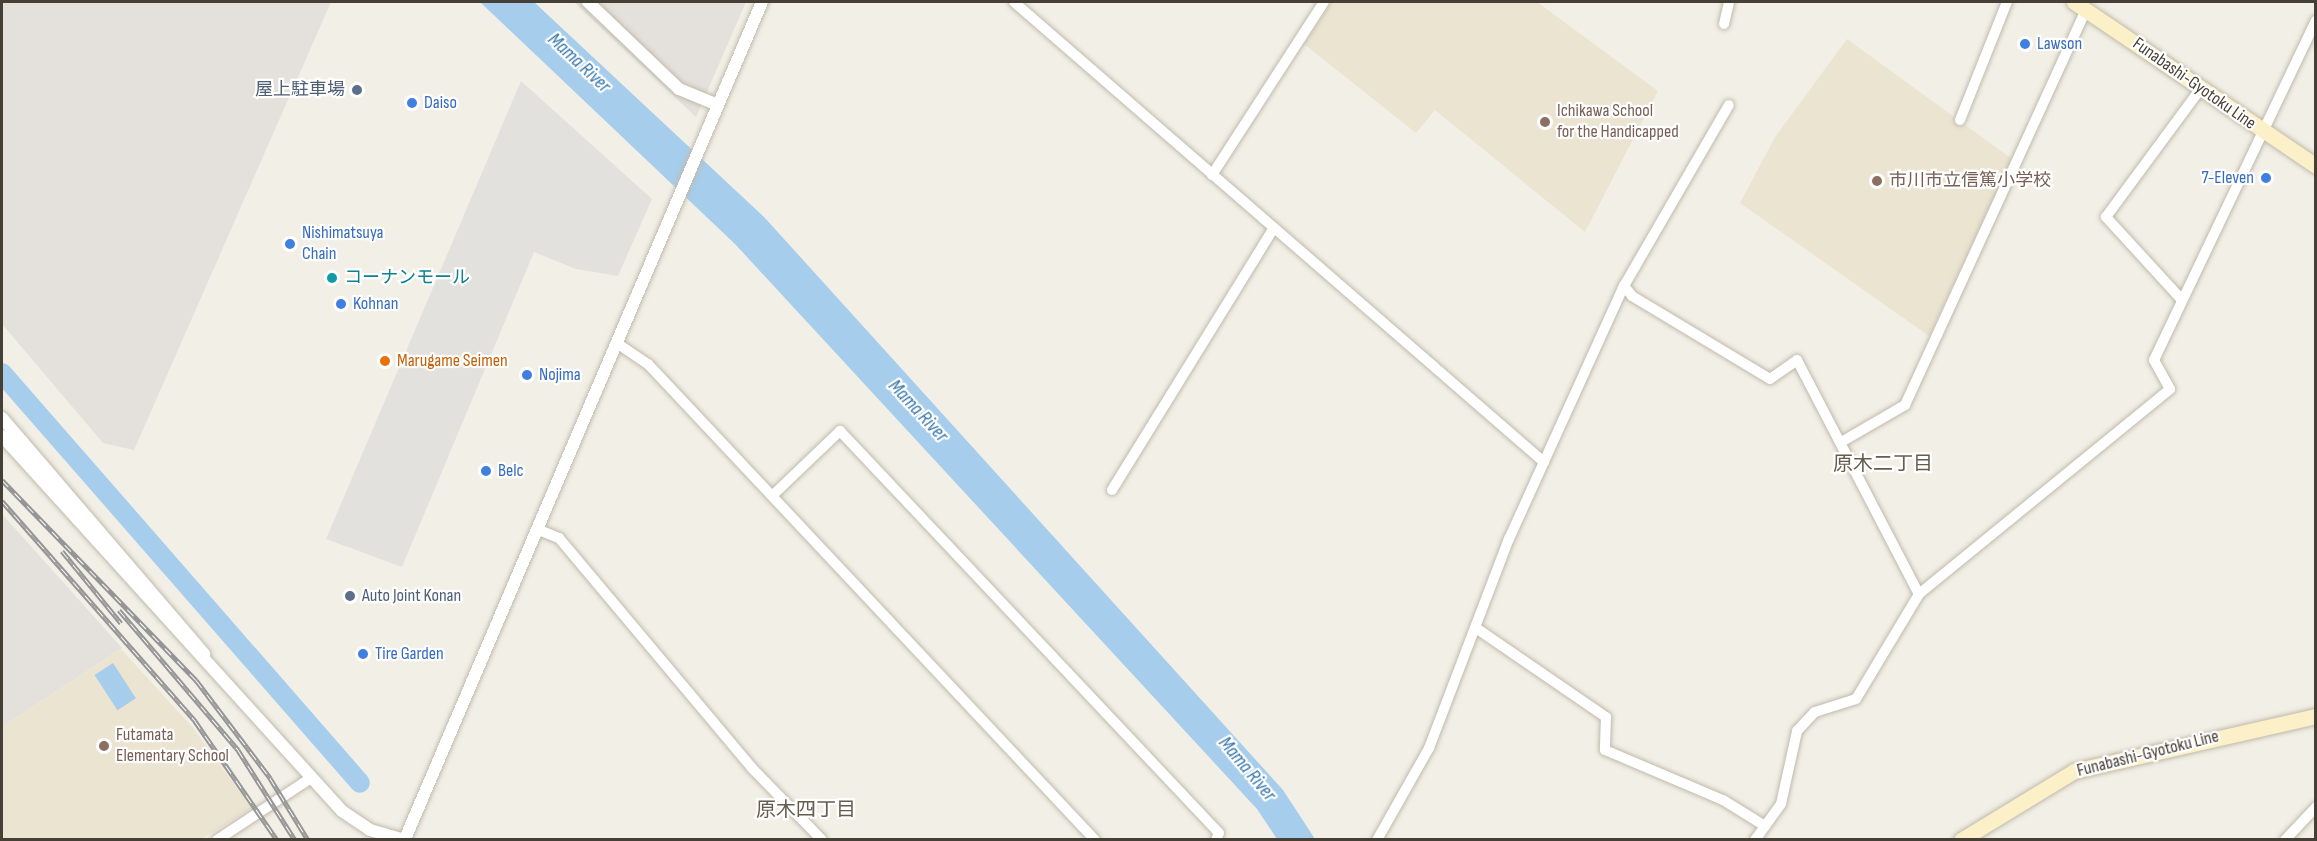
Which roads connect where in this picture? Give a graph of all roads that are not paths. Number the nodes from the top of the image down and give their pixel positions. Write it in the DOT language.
graph roads {
  1 [pos="588,2"];
  2 [pos="762,2"];
  3 [pos="1014,2"];
  4 [pos="1324,2"];
  5 [pos="1729,2"];
  6 [pos="2007,2"];
  7 [pos="2080,6"];
  8 [pos="1724,24"];
  9 [pos="2314,26"];
  10 [pos="2201,88"];
  11 [pos="718,105"];
  12 [pos="1729,105"];
  13 [pos="1960,120"];
  14 [pos="2263,132"];
  15 [pos="2316,166"];
  16 [pos="1212,176"];
  17 [pos="1274,228"];
  18 [pos="1624,286"];
  19 [pos="2182,300"];
  20 [pos="618,344"];
  21 [pos="2,418"];
  22 [pos="2,436"];
  23 [pos="1843,441"];
  24 [pos="1544,462"];
  25 [pos="1112,490"];
  26 [pos="773,495"];
  27 [pos="539,530"];
  28 [pos="1919,594"];
  29 [pos="1476,628"];
  30 [pos="210,663"];
  31 [pos="2316,716"];
  32 [pos="311,778"];
  33 [pos="2316,807"];
  34 [pos="1765,826"];
  35 [pos="405,839"];
  36 [pos="218,840"];
  37 [pos="822,840"];
  38 [pos="1095,840"];
  39 [pos="1216,840"];
  40 [pos="1377,840"];
  41 [pos="1755,840"];
  42 [pos="1961,840"];
  43 [pos="2285,840"];
  1 -- 11 [label="street"];
  2 -- 11 [label="street"];
  3 -- 16 [label="street"];
  4 -- 16 [label="street"];
  5 -- 8 [label="street"];
  6 -- 13 [label="street"];
  7 -- 10 [label="main road, Funabashi-Gyotoku Line"];
  7 -- 23 [label="street"];
  9 -- 14 [label="street"];
  10 -- 14 [label="main road, Funabashi-Gyotoku Line"];
  10 -- 19 [label="street"];
  11 -- 20 [label="street"];
  12 -- 18 [label="street"];
  14 -- 15 [label="main road, Funabashi-Gyotoku Line"];
  14 -- 19 [label="street"];
  16 -- 17 [label="street"];
  17 -- 24 [label="street"];
  17 -- 25 [label="street"];
  18 -- 23 [label="street"];
  18 -- 24 [label="street"];
  19 -- 28 [label="street"];
  20 -- 26 [label="street"];
  20 -- 27 [label="street"];
  21 -- 30 [label="street"];
  22 -- 30 [label="street"];
  23 -- 28 [label="street"];
  24 -- 29 [label="street"];
  26 -- 38 [label="street"];
  26 -- 39 [label="street"];
  27 -- 35 [label="street"];
  27 -- 37 [label="street"];
  28 -- 34 [label="street"];
  29 -- 34 [label="street"];
  29 -- 40 [label="street"];
  30 -- 32 [label="street"];
  31 -- 42 [label="main road, Funabashi-Gyotoku Line"];
  32 -- 35 [label="street"];
  32 -- 36 [label="street"];
  33 -- 43 [label="street"];
  34 -- 41 [label="street"];
}
